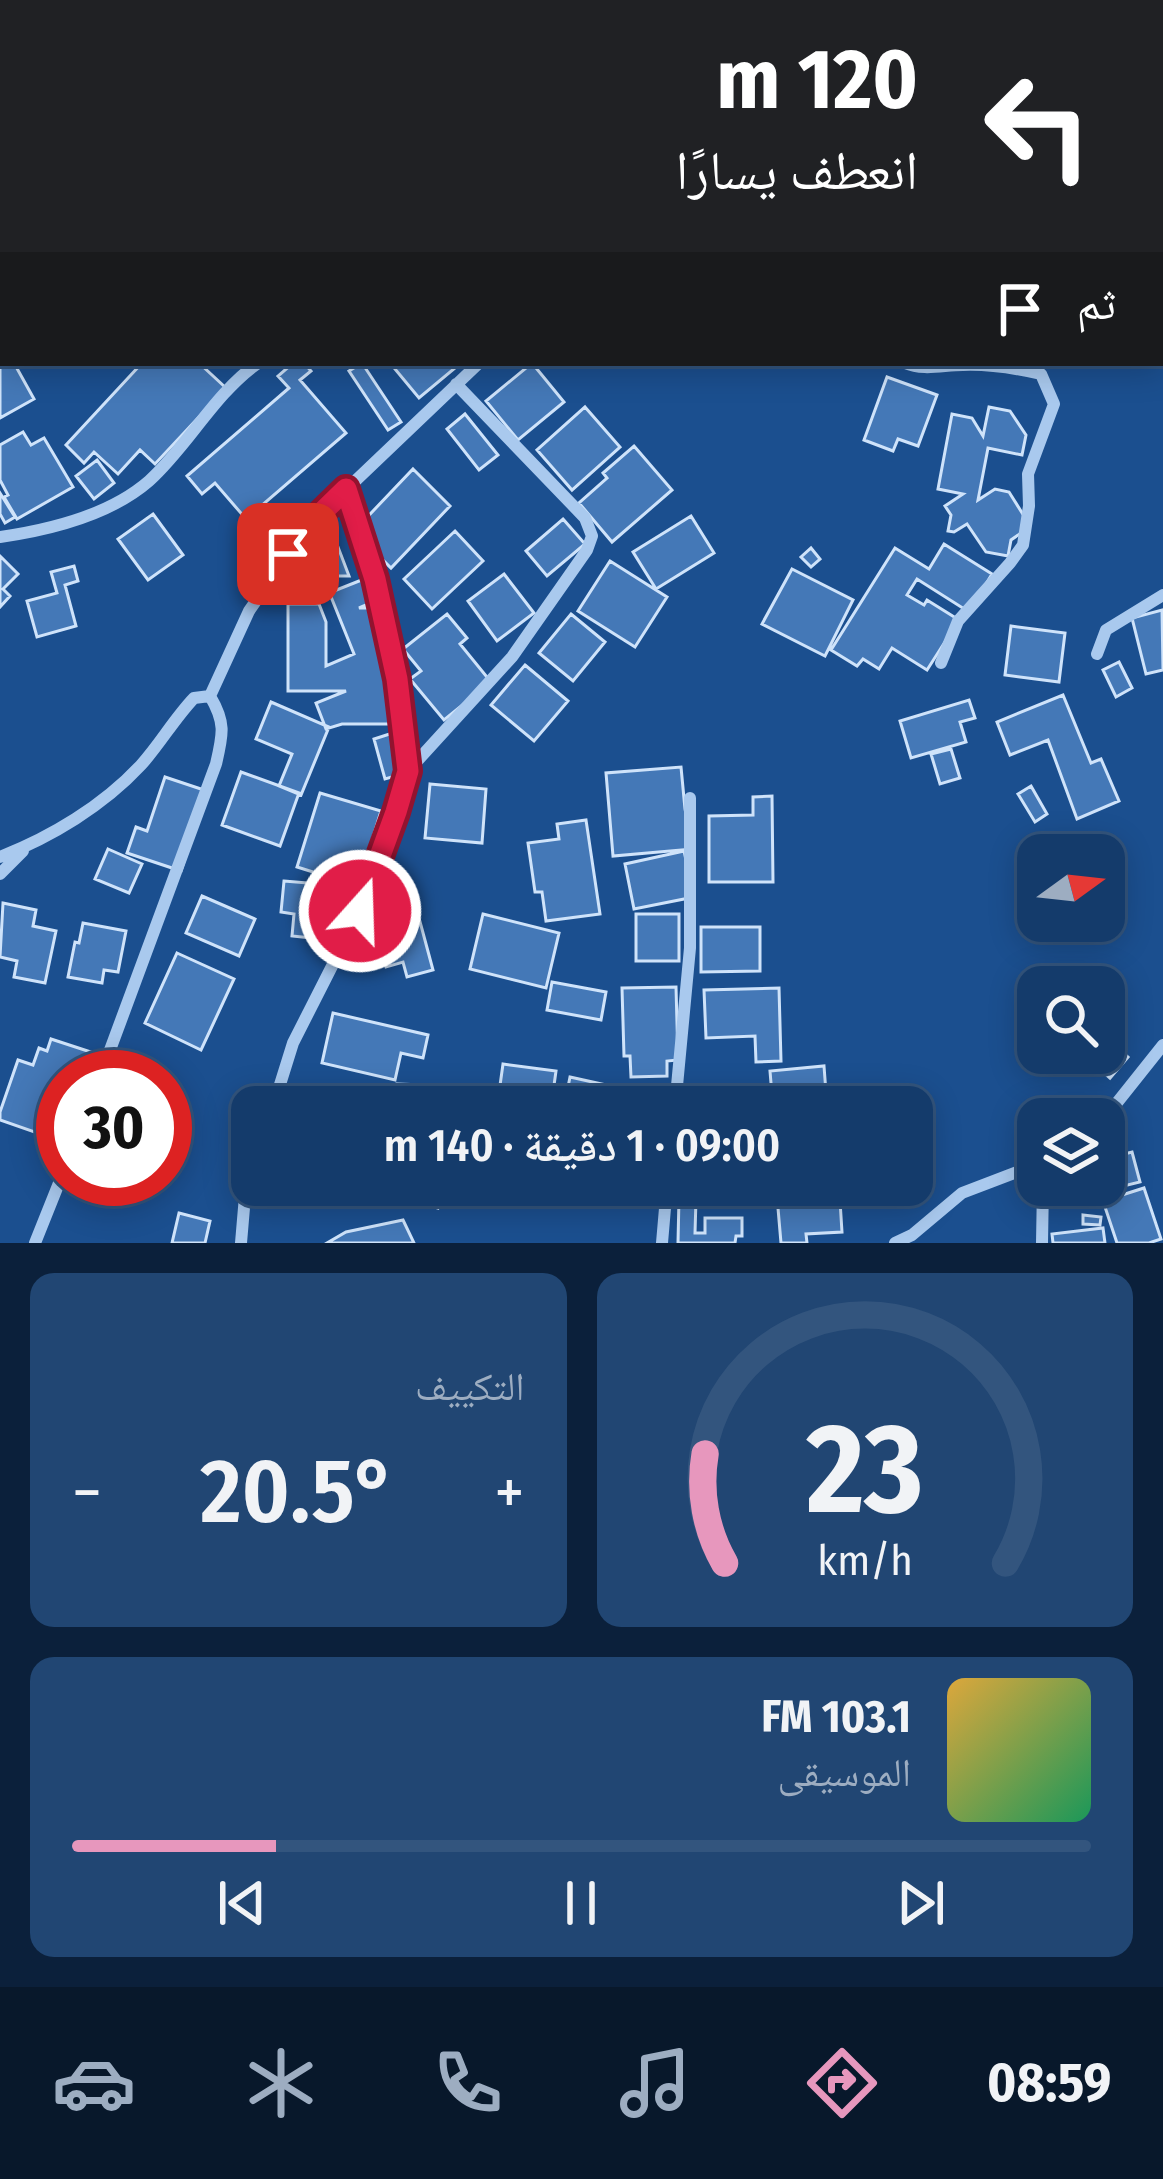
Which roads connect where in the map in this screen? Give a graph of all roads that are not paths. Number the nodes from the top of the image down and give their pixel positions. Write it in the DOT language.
graph roads {
  1 [pos="255,366"];
  2 [pos="476,366"];
  3 [pos="1009,366"];
  4 [pos="456,384"];
  5 [pos="346,489"];
  6 [pos="0,537"];
  7 [pos="1163,595"];
  8 [pos="1097,654"];
  9 [pos="941,663"];
  10 [pos="210,696"];
  11 [pos="408,771"];
  12 [pos="690,798"];
  13 [pos="33,842"];
  14 [pos="0,857"];
  15 [pos="0,874"];
  16 [pos="1163,1046"];
  17 [pos="110,1050"];
  18 [pos="280,1086"];
  19 [pos="677,1086"];
  20 [pos="1121,1098"];
  21 [pos="1017,1172"];
  22 [pos="50,1206"];
  23 [pos="244,1206"];
  24 [pos="665,1206"];
  25 [pos="1043,1206"];
  26 [pos="35,1243"];
  27 [pos="241,1243"];
  28 [pos="662,1243"];
  29 [pos="895,1243"];
  30 [pos="1042,1243"];
  1 -- 6 [label="street"];
  2 -- 4 [label="street"];
  3 -- 9 [label="street"];
  4 -- 5 [label="street"];
  4 -- 11 [label="street"];
  5 -- 10 [label="street"];
  5 -- 11 [label="street"];
  7 -- 8 [label="street"];
  10 -- 13 [label="street"];
  10 -- 17 [label="street"];
  11 -- 18 [label="street"];
  12 -- 19 [label="street"];
  13 -- 14 [label="street"];
  13 -- 15 [label="street"];
  16 -- 20 [label="street"];
  21 -- 29 [label="street"];
  22 -- 26 [label="street"];
  23 -- 27 [label="street"];
  24 -- 28 [label="street"];
  25 -- 30 [label="street"];
}
